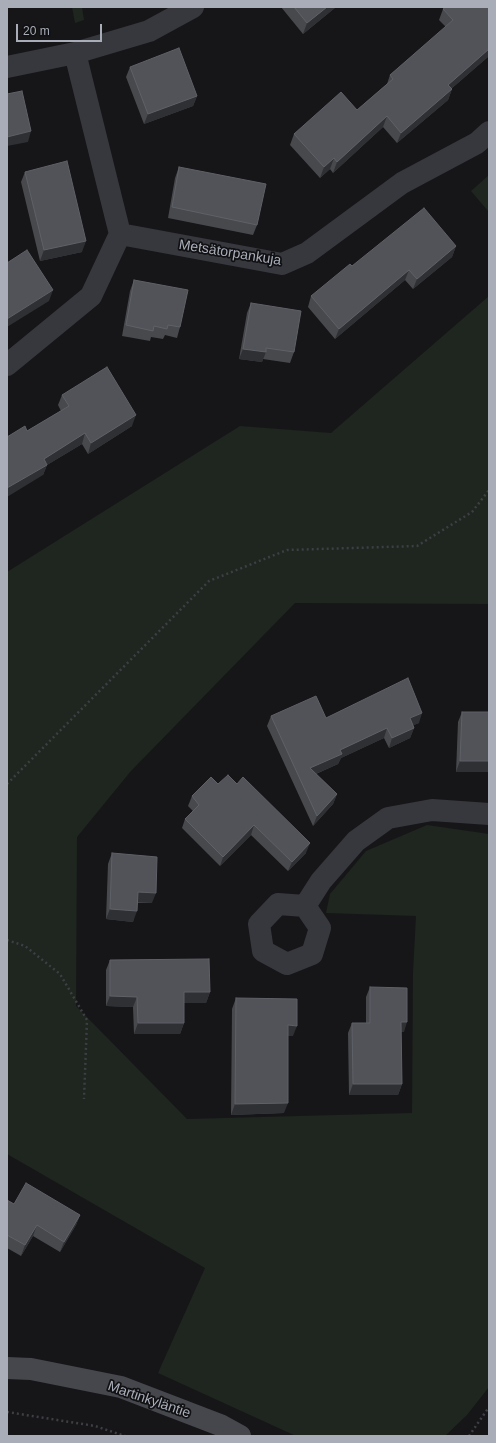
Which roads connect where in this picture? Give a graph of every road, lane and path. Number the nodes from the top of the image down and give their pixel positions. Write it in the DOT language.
graph roads {
  1 [pos="193,7"];
  2 [pos="75,53"];
  3 [pos="7,67"];
  4 [pos="489,132"];
  5 [pos="120,234"];
  6 [pos="7,365"];
  7 [pos="489,490"];
  8 [pos="7,784"];
  9 [pos="489,814"];
  10 [pos="305,906"];
  11 [pos="7,940"];
  12 [pos="84,1099"];
  13 [pos="7,1368"];
  14 [pos="489,1407"];
  15 [pos="7,1412"];
  16 [pos="125,1436"];
  17 [pos="240,1436"];
  18 [pos="468,1436"];
  1 -- 2 [label="street"];
  2 -- 3 [label="street"];
  2 -- 5 [label="street"];
  4 -- 5 [label="street, Metsätorpankuja"];
  5 -- 6 [label="street"];
  7 -- 8 [label="path"];
  9 -- 10 [label="street"];
  11 -- 12 [label="path"];
  13 -- 17 [label="street, Martinkyläntie"];
  14 -- 18 [label="path"];
  15 -- 16 [label="path"];
}
